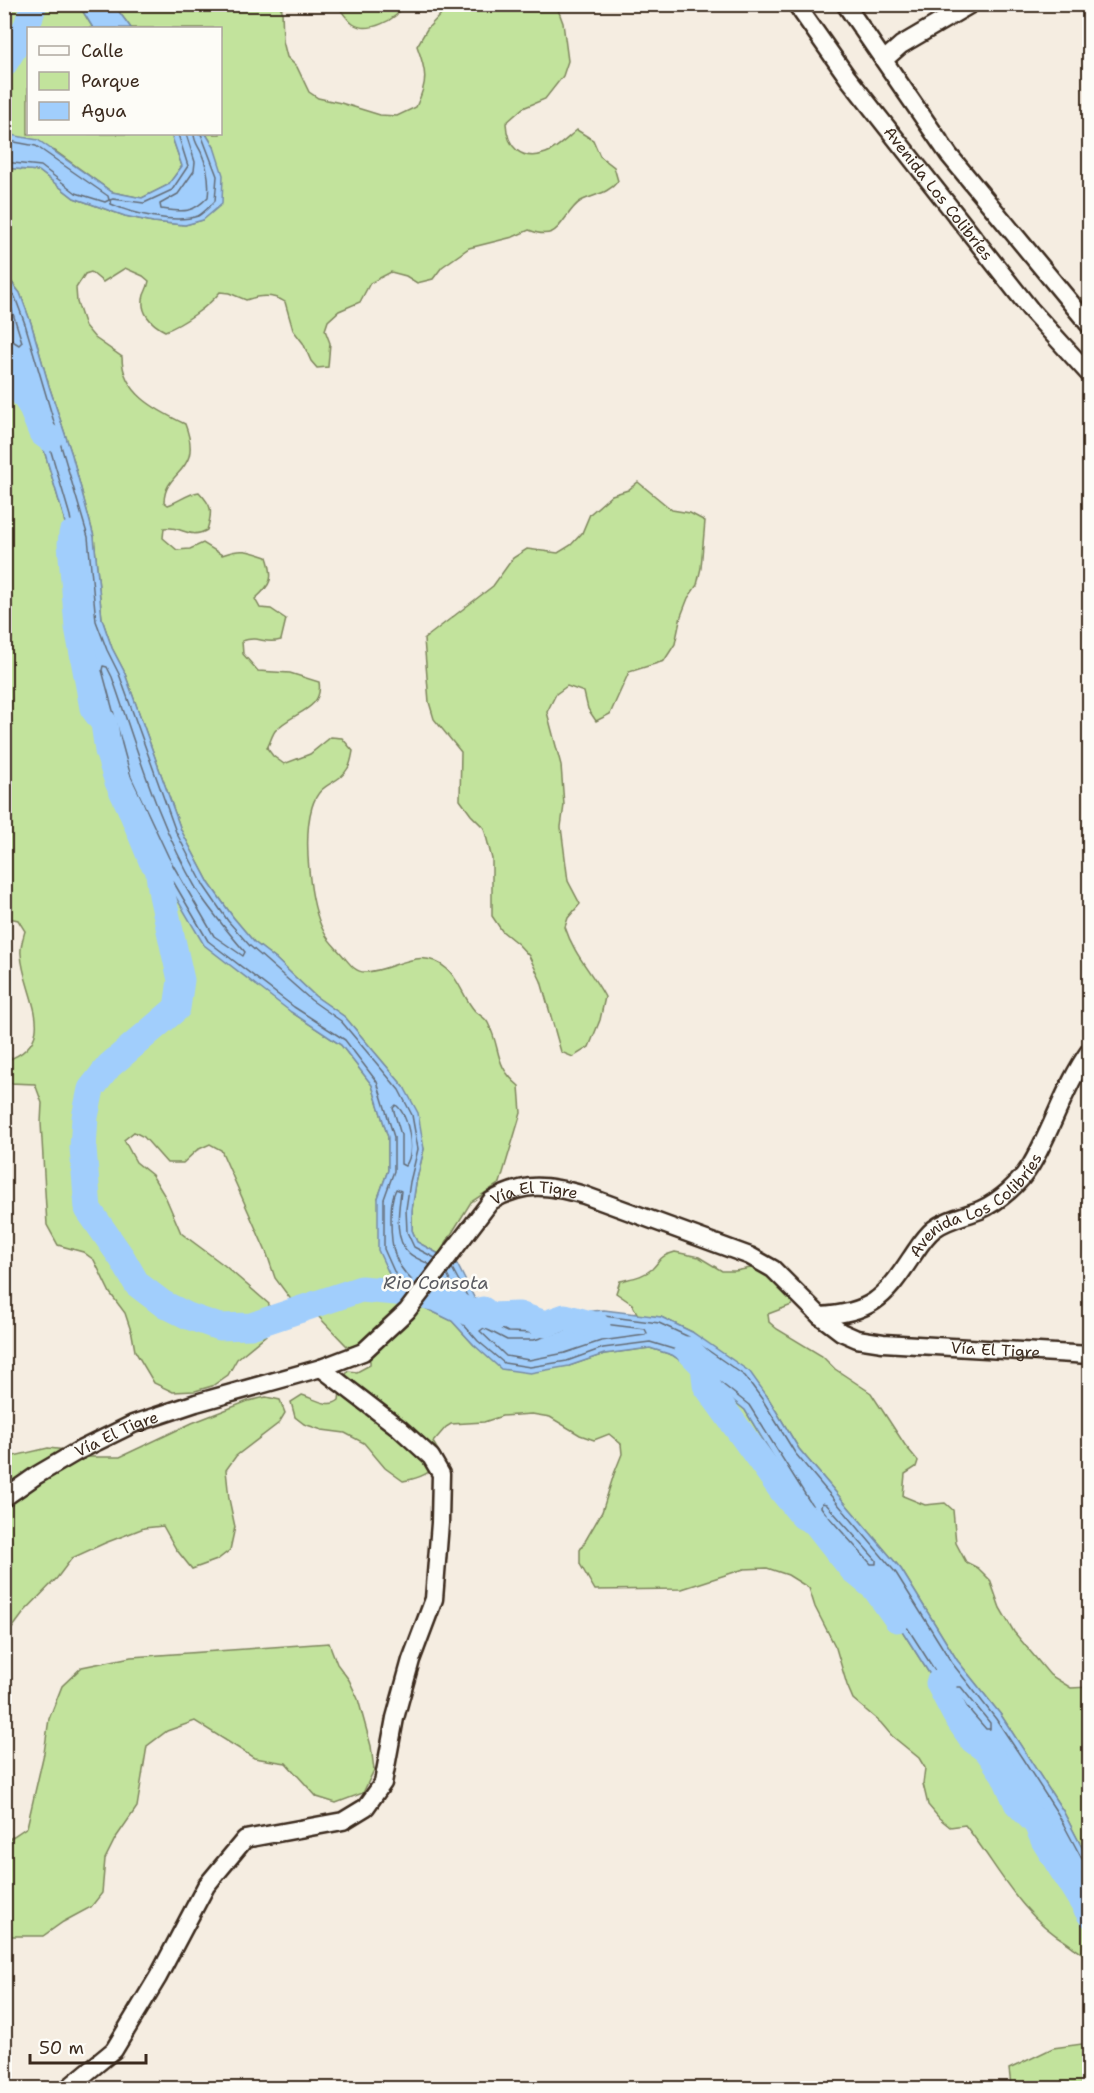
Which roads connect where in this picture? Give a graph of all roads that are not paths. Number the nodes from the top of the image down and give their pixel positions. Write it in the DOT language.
graph roads {
  1 [pos="796,4"];
  2 [pos="845,4"];
  3 [pos="971,4"];
  4 [pos="884,60"];
  5 [pos="1089,326"];
  6 [pos="1089,375"];
  7 [pos="1089,1050"];
  8 [pos="820,1317"];
  9 [pos="1089,1355"];
  10 [pos="321,1368"];
  11 [pos="4,1498"];
  12 [pos="68,2088"];
  1 -- 6 [label="street, Avenida Los Colibríes"];
  2 -- 4 [label="street, Avenida Los Colibríes"];
  3 -- 4 [label="street"];
  4 -- 5 [label="street, Avenida Los Colibríes"];
  7 -- 8 [label="street, Avenida Los Colibríes"];
  8 -- 9 [label="street, Vía El Tigre"];
  8 -- 10 [label="street, Vía El Tigre"];
  10 -- 11 [label="street, Vía El Tigre"];
  10 -- 12 [label="street"];
}
